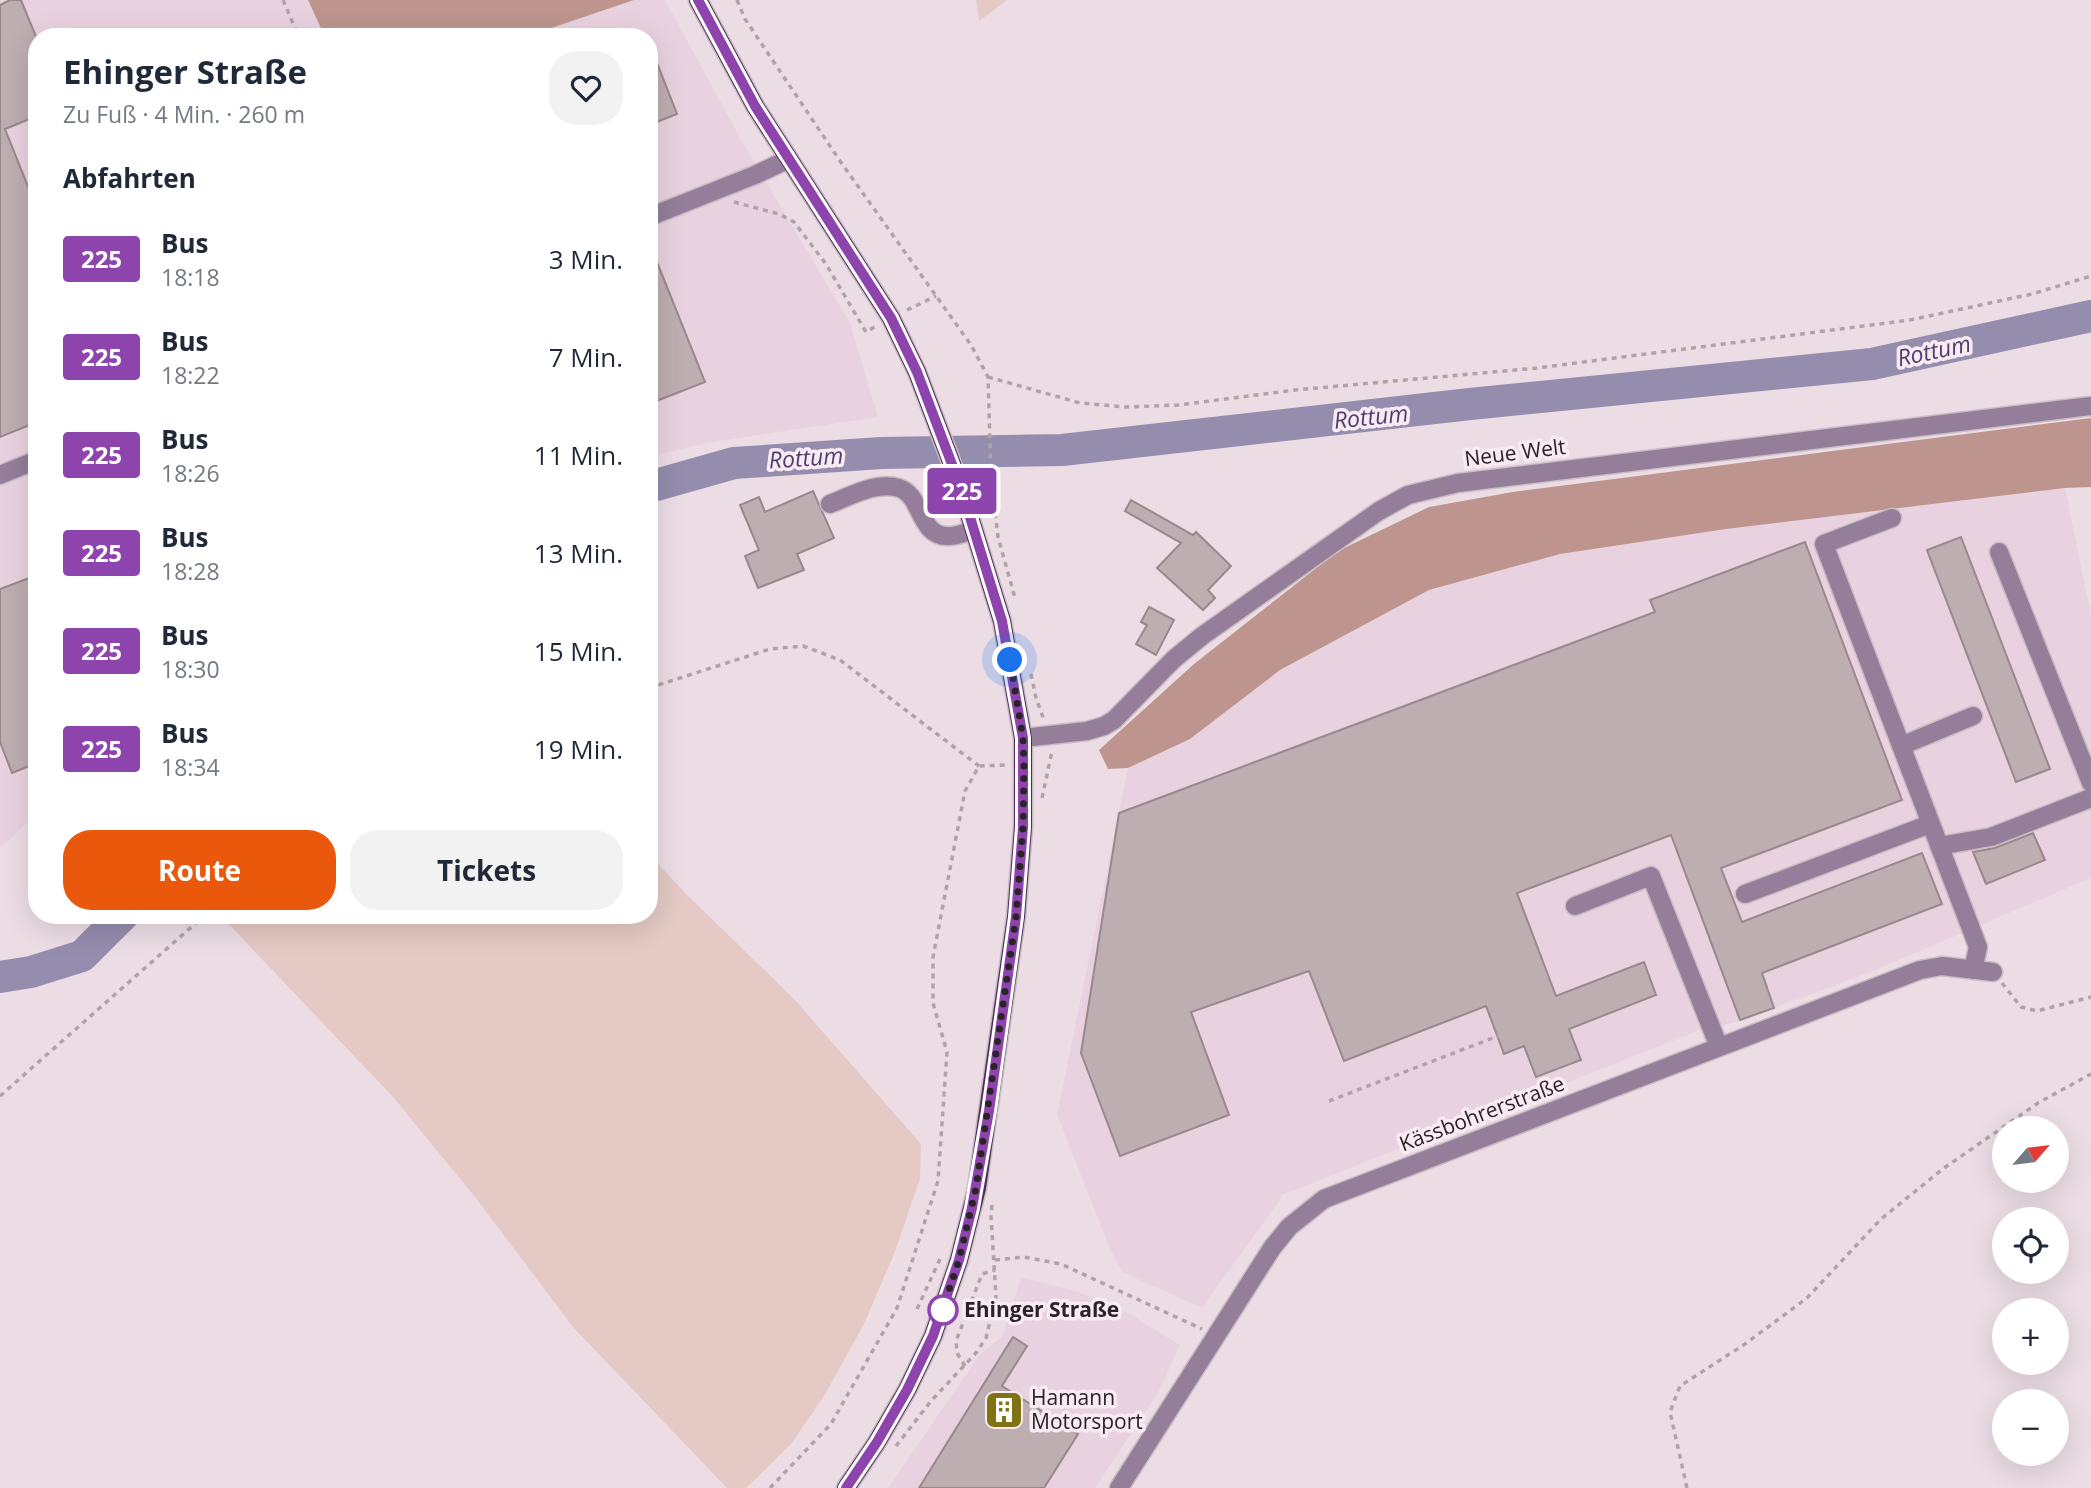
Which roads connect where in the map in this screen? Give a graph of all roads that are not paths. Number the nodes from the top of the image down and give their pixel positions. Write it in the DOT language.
graph roads {
  1 [pos="698,0"];
  2 [pos="789,159"];
  3 [pos="658,213"];
  4 [pos="2091,406"];
  5 [pos="28,464"];
  6 [pos="0,475"];
  7 [pos="830,504"];
  8 [pos="1892,519"];
  9 [pos="974,530"];
  10 [pos="2000,552"];
  11 [pos="1973,716"];
  12 [pos="1023,738"];
  13 [pos="1901,746"];
  14 [pos="2091,783"];
  15 [pos="2091,798"];
  16 [pos="1930,824"];
  17 [pos="1938,846"];
  18 [pos="1745,894"];
  19 [pos="1575,905"];
  20 [pos="1973,970"];
  21 [pos="1993,972"];
  22 [pos="1719,1047"];
  23 [pos="846,1488"];
  24 [pos="1119,1488"];
  1 -- 2 [label="main road"];
  2 -- 3 [label="street"];
  2 -- 9 [label="main road"];
  4 -- 12 [label="street, Neue Welt"];
  5 -- 6 [label="street"];
  7 -- 9 [label="street"];
  8 -- 13 [label="street"];
  9 -- 12 [label="main road"];
  10 -- 14 [label="street"];
  11 -- 13 [label="street"];
  12 -- 23 [label="main road"];
  13 -- 16 [label="street"];
  15 -- 17 [label="street"];
  16 -- 17 [label="street"];
  16 -- 18 [label="street"];
  17 -- 20 [label="street"];
  19 -- 22 [label="street"];
  20 -- 21 [label="street, Kässbohrerstraße"];
  20 -- 22 [label="street, Kässbohrerstraße"];
  22 -- 24 [label="street, Kässbohrerstraße"];
}
